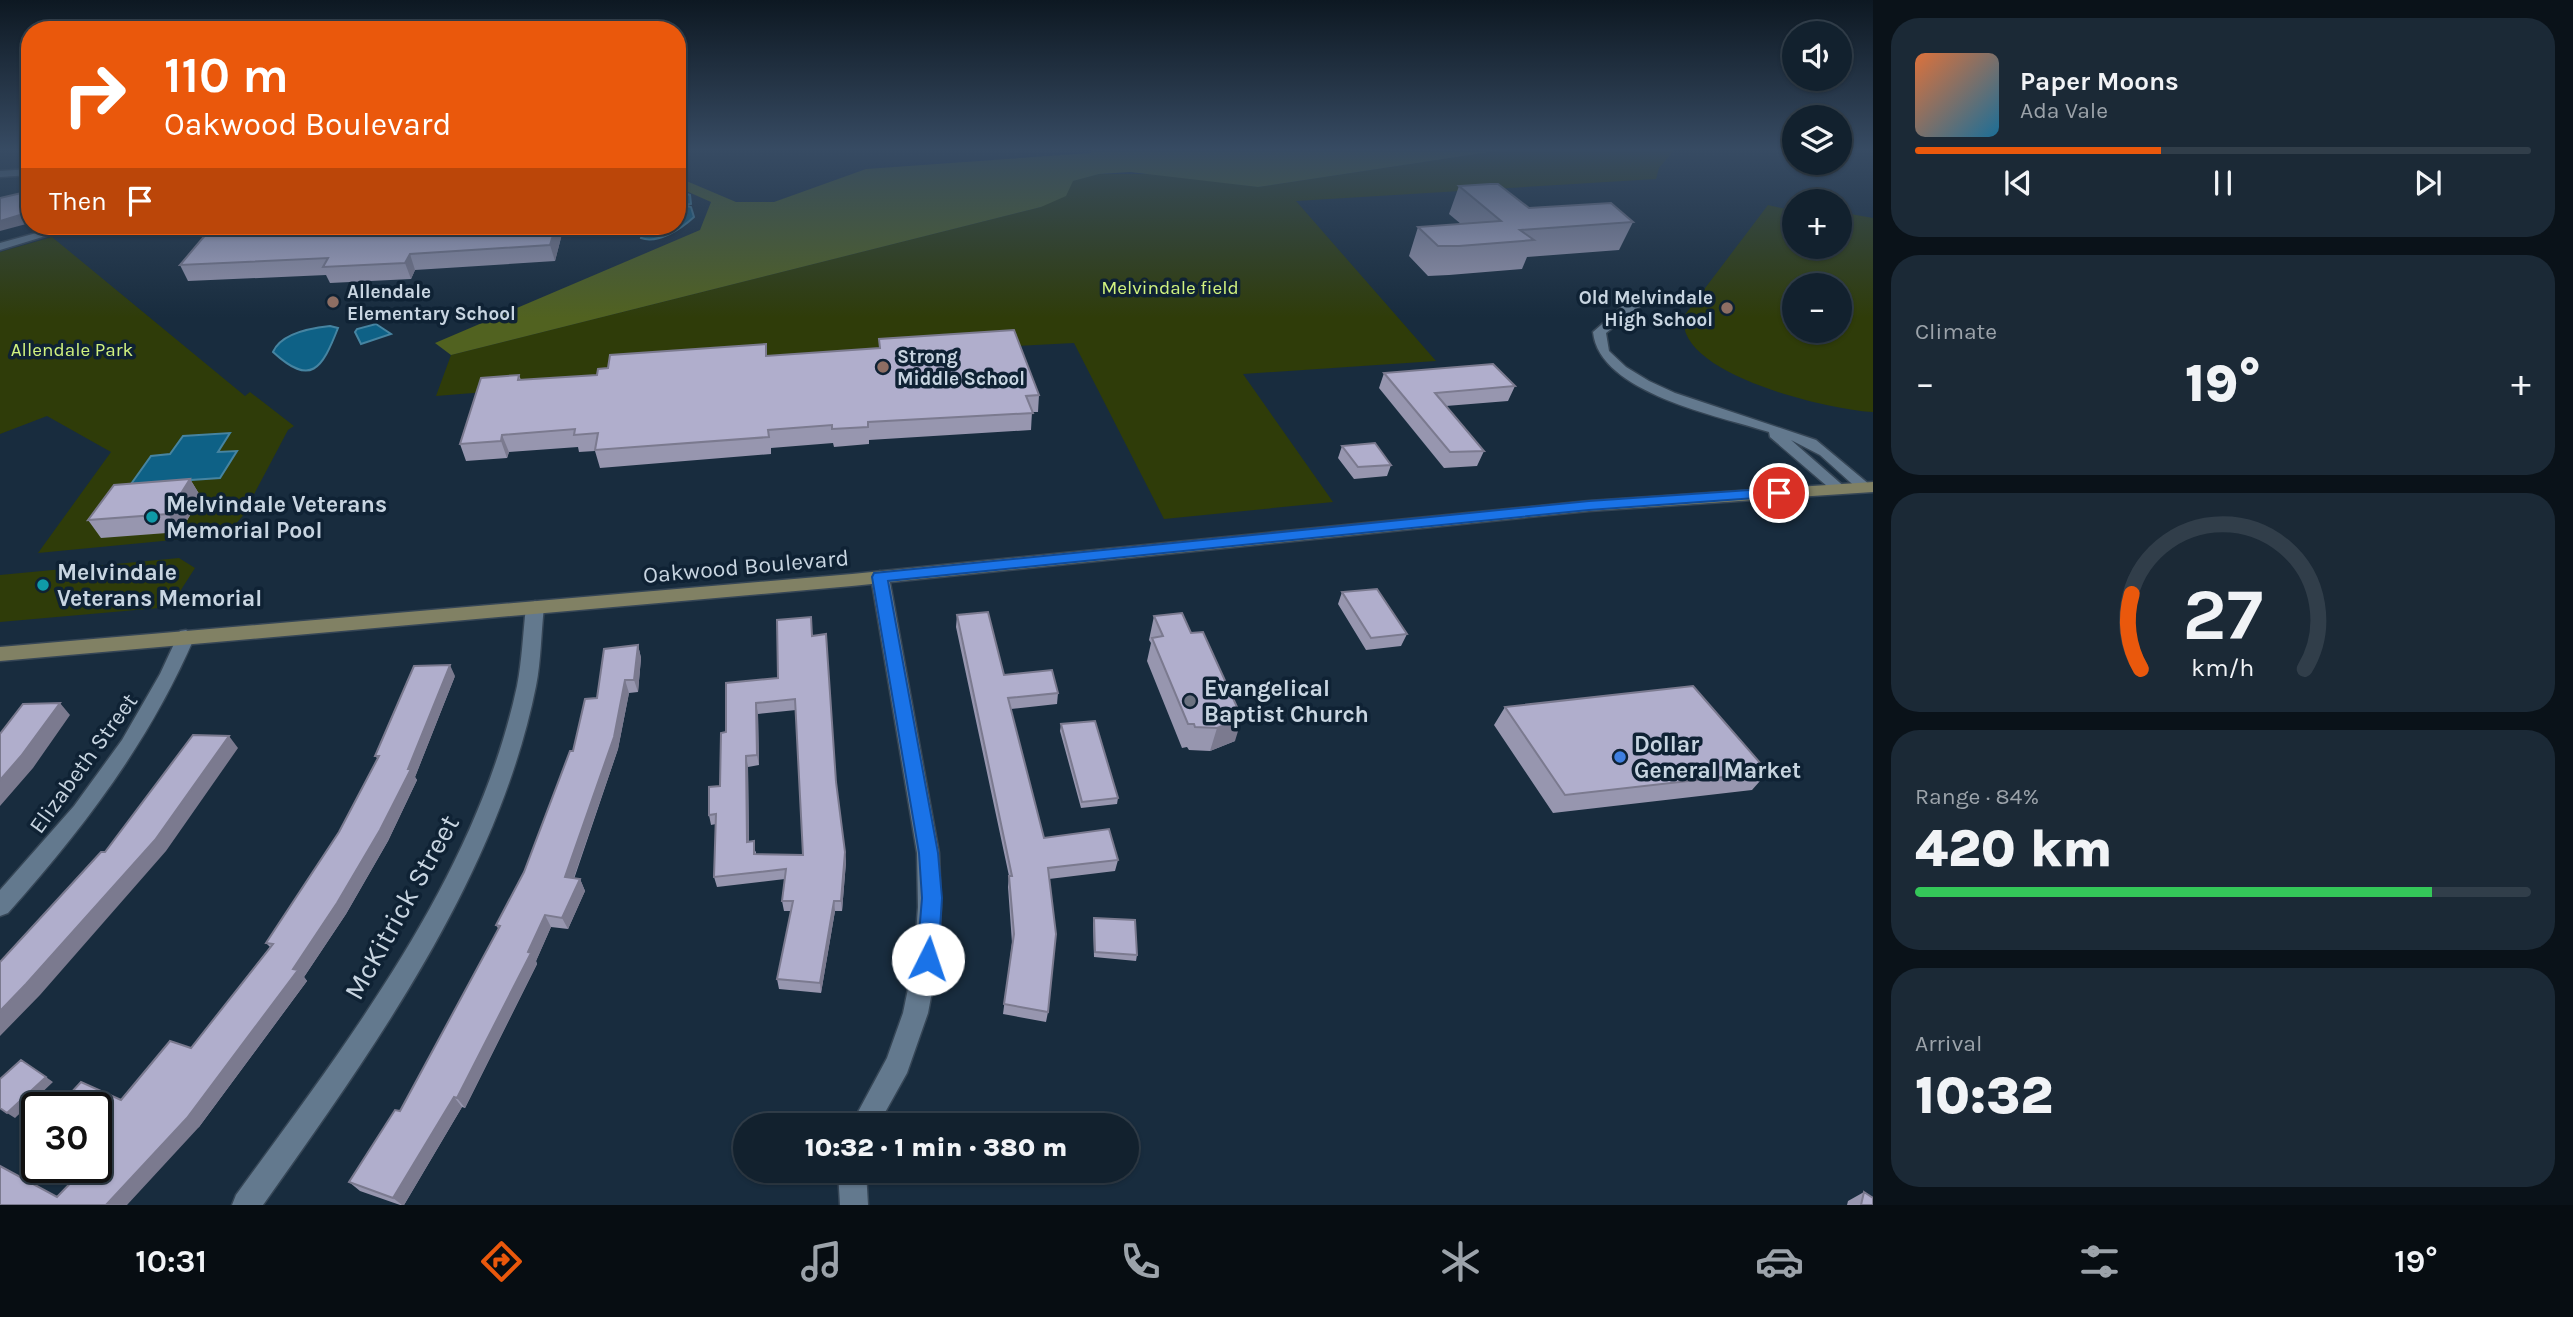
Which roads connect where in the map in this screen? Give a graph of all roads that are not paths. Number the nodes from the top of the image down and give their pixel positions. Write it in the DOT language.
graph roads {
  1 [pos="42,235"];
  2 [pos="0,247"];
  3 [pos="1643,295"];
  4 [pos="1764,424"];
  5 [pos="1869,488"];
  6 [pos="1839,489"];
  7 [pos="880,577"];
  8 [pos="535,607"];
  9 [pos="186,636"];
  10 [pos="0,654"];
  11 [pos="0,906"];
  12 [pos="871,1113"];
  13 [pos="853,1183"];
  14 [pos="246,1205"];
  15 [pos="854,1205"];
  1 -- 2 [label="street"];
  3 -- 4 [label="street"];
  4 -- 5 [label="street"];
  4 -- 6 [label="street"];
  5 -- 6 [label="main road, Oakwood Boulevard"];
  6 -- 7 [label="main road, Oakwood Boulevard"];
  7 -- 8 [label="main road, Oakwood Boulevard"];
  7 -- 12 [label="street"];
  8 -- 9 [label="main road, Oakwood Boulevard"];
  8 -- 14 [label="street, McKitrick Street"];
  9 -- 10 [label="main road, Oakwood Boulevard"];
  9 -- 11 [label="street, Elizabeth Street"];
  13 -- 15 [label="street"];
}
